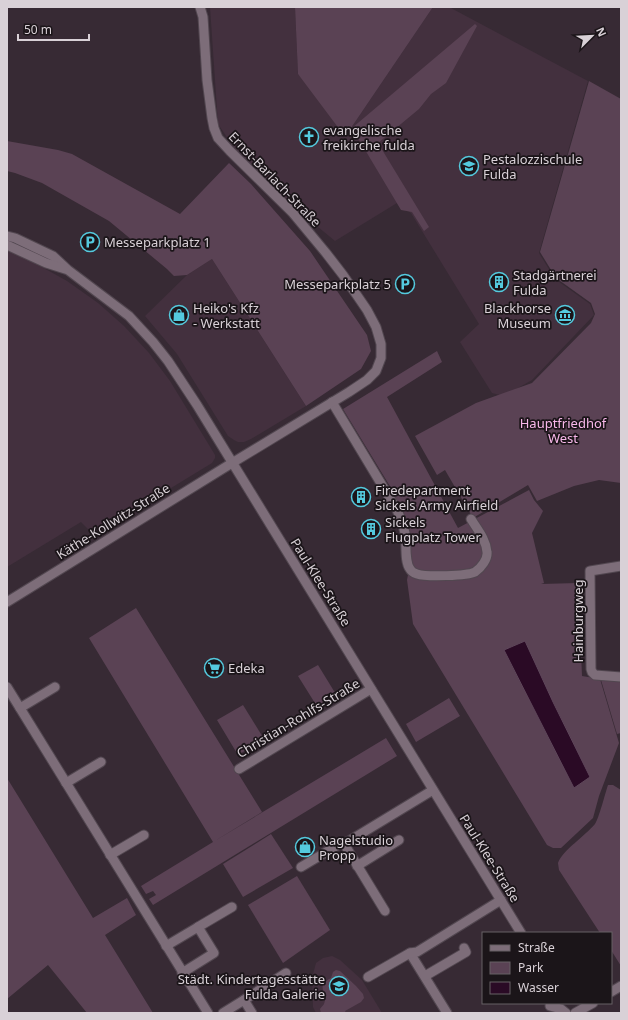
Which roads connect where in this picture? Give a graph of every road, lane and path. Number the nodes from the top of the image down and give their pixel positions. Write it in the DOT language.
graph roads {
  1 [pos="200,7"];
  2 [pos="7,236"];
  3 [pos="7,245"];
  4 [pos="68,270"];
  5 [pos="332,402"];
  6 [pos="232,462"];
  7 [pos="471,519"];
  8 [pos="621,566"];
  9 [pos="7,602"];
  10 [pos="621,676"];
  11 [pos="7,687"];
  12 [pos="54,687"];
  13 [pos="371,689"];
  14 [pos="20,708"];
  15 [pos="101,762"];
  16 [pos="239,769"];
  17 [pos="66,783"];
  18 [pos="433,790"];
  19 [pos="144,835"];
  20 [pos="399,840"];
  21 [pos="344,844"];
  22 [pos="110,855"];
  23 [pos="357,866"];
  24 [pos="301,867"];
  25 [pos="501,900"];
  26 [pos="232,907"];
  27 [pos="385,911"];
  28 [pos="198,927"];
  29 [pos="520,932"];
  30 [pos="166,946"];
  31 [pos="464,948"];
  32 [pos="410,953"];
  33 [pos="182,973"];
  34 [pos="286,974"];
  35 [pos="425,976"];
  36 [pos="368,977"];
  37 [pos="621,986"];
  38 [pos="612,991"];
  39 [pos="244,1000"];
  40 [pos="590,1004"];
  41 [pos="549,1007"];
  42 [pos="208,1013"];
  43 [pos="222,1013"];
  44 [pos="252,1013"];
  45 [pos="447,1013"];
  46 [pos="566,1013"];
  47 [pos="575,1013"];
  1 -- 5 [label="street, Ernst-Barlach-Straße"];
  2 -- 4 [label="street, Paul-Klee-Straße"];
  3 -- 4 [label="street, Paul-Klee-Straße"];
  4 -- 6 [label="street, Paul-Klee-Straße"];
  5 -- 6 [label="street, Ernst-Barlach-Straße"];
  5 -- 7 [label="street"];
  6 -- 9 [label="street, Käthe-Kollwitz-Straße"];
  6 -- 13 [label="street, Paul-Klee-Straße"];
  8 -- 10 [label="street, Hainburgweg"];
  11 -- 14 [label="street"];
  12 -- 14 [label="street"];
  13 -- 16 [label="street, Christian-Rohlfs-Straße"];
  13 -- 18 [label="street, Paul-Klee-Straße"];
  14 -- 17 [label="street"];
  15 -- 17 [label="street"];
  17 -- 22 [label="street"];
  18 -- 21 [label="street"];
  18 -- 25 [label="street, Paul-Klee-Straße"];
  19 -- 22 [label="street"];
  20 -- 23 [label="street"];
  21 -- 23 [label="street"];
  21 -- 24 [label="street"];
  22 -- 30 [label="street"];
  23 -- 27 [label="street"];
  25 -- 29 [label="street, Paul-Klee-Straße"];
  25 -- 32 [label="street"];
  26 -- 28 [label="street"];
  28 -- 30 [label="street"];
  28 -- 33 [label="street"];
  30 -- 33 [label="street"];
  31 -- 35 [label="street"];
  32 -- 35 [label="street"];
  32 -- 36 [label="street"];
  33 -- 42 [label="street"];
  34 -- 39 [label="street"];
  35 -- 45 [label="street"];
  37 -- 38 [label="street"];
  39 -- 43 [label="street"];
  39 -- 44 [label="street"];
  40 -- 47 [label="street"];
  41 -- 46 [label="street"];
}
